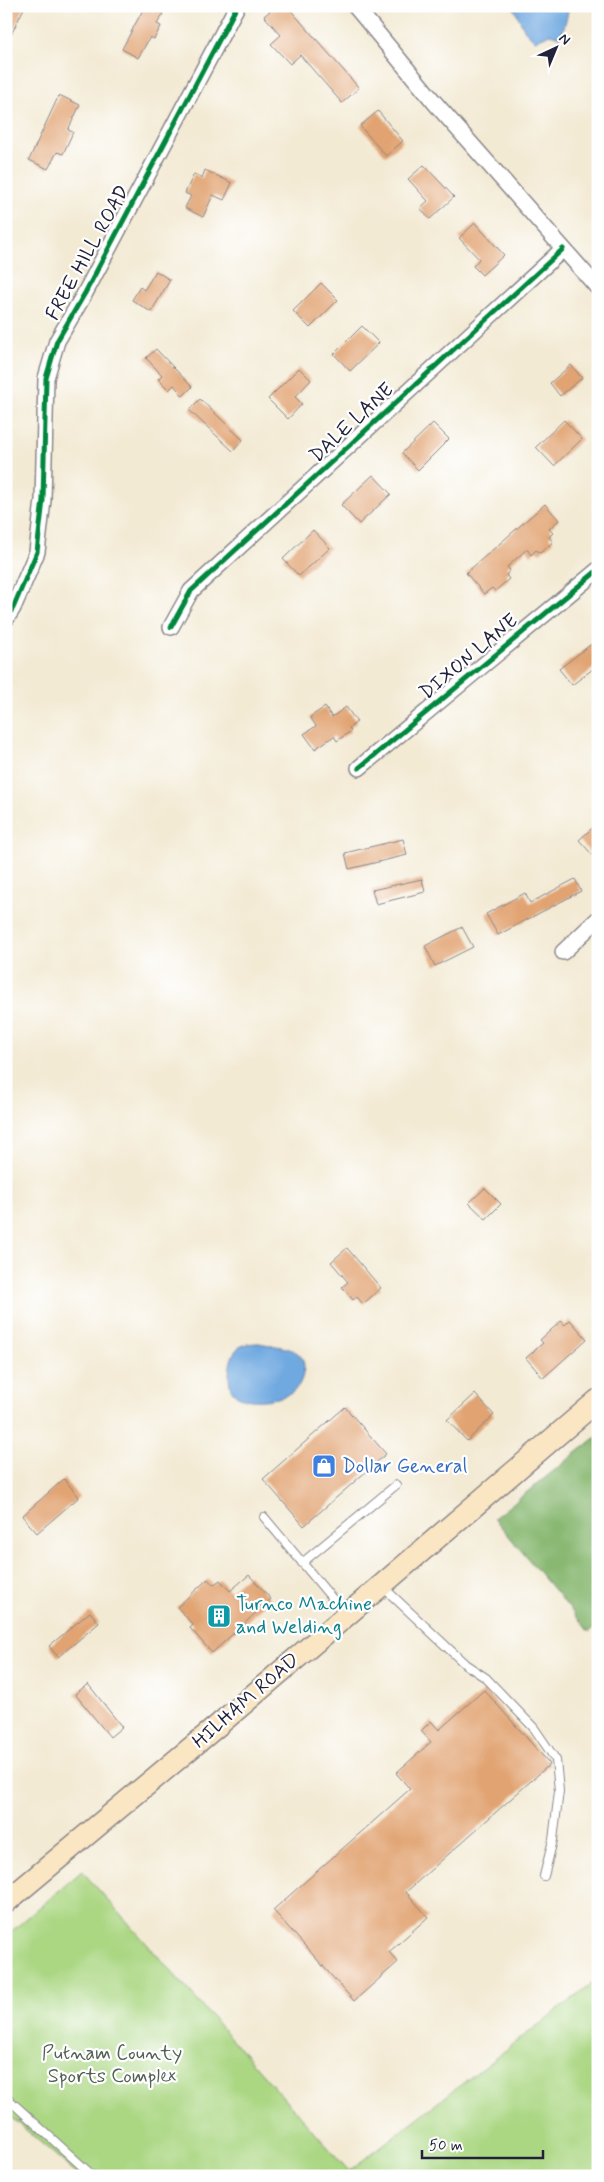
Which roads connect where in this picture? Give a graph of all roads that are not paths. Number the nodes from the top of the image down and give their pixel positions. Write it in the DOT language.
graph roads {
  1 [pos="237,6"];
  2 [pos="355,6"];
  3 [pos="563,249"];
  4 [pos="598,288"];
  5 [pos="598,570"];
  6 [pos="6,619"];
  7 [pos="170,627"];
  8 [pos="359,768"];
  9 [pos="598,919"];
  10 [pos="563,952"];
  11 [pos="598,1400"];
  12 [pos="396,1485"];
  13 [pos="264,1517"];
  14 [pos="302,1563"];
  15 [pos="381,1585"];
  16 [pos="346,1614"];
  17 [pos="544,1876"];
  18 [pos="6,1902"];
  19 [pos="6,2097"];
  20 [pos="93,2176"];
  1 -- 6 [label="street, FREE HILL ROAD"];
  2 -- 3 [label="street"];
  3 -- 4 [label="street"];
  3 -- 7 [label="street, DALE LANE"];
  5 -- 8 [label="street, DIXON LANE"];
  9 -- 10 [label="street"];
  11 -- 15 [label="main road, HILHAM ROAD"];
  12 -- 14 [label="lane"];
  13 -- 14 [label="lane"];
  14 -- 16 [label="lane"];
  15 -- 16 [label="main road, HILHAM ROAD"];
  15 -- 17 [label="lane"];
  16 -- 18 [label="main road, HILHAM ROAD"];
  19 -- 20 [label="lane"];
}
